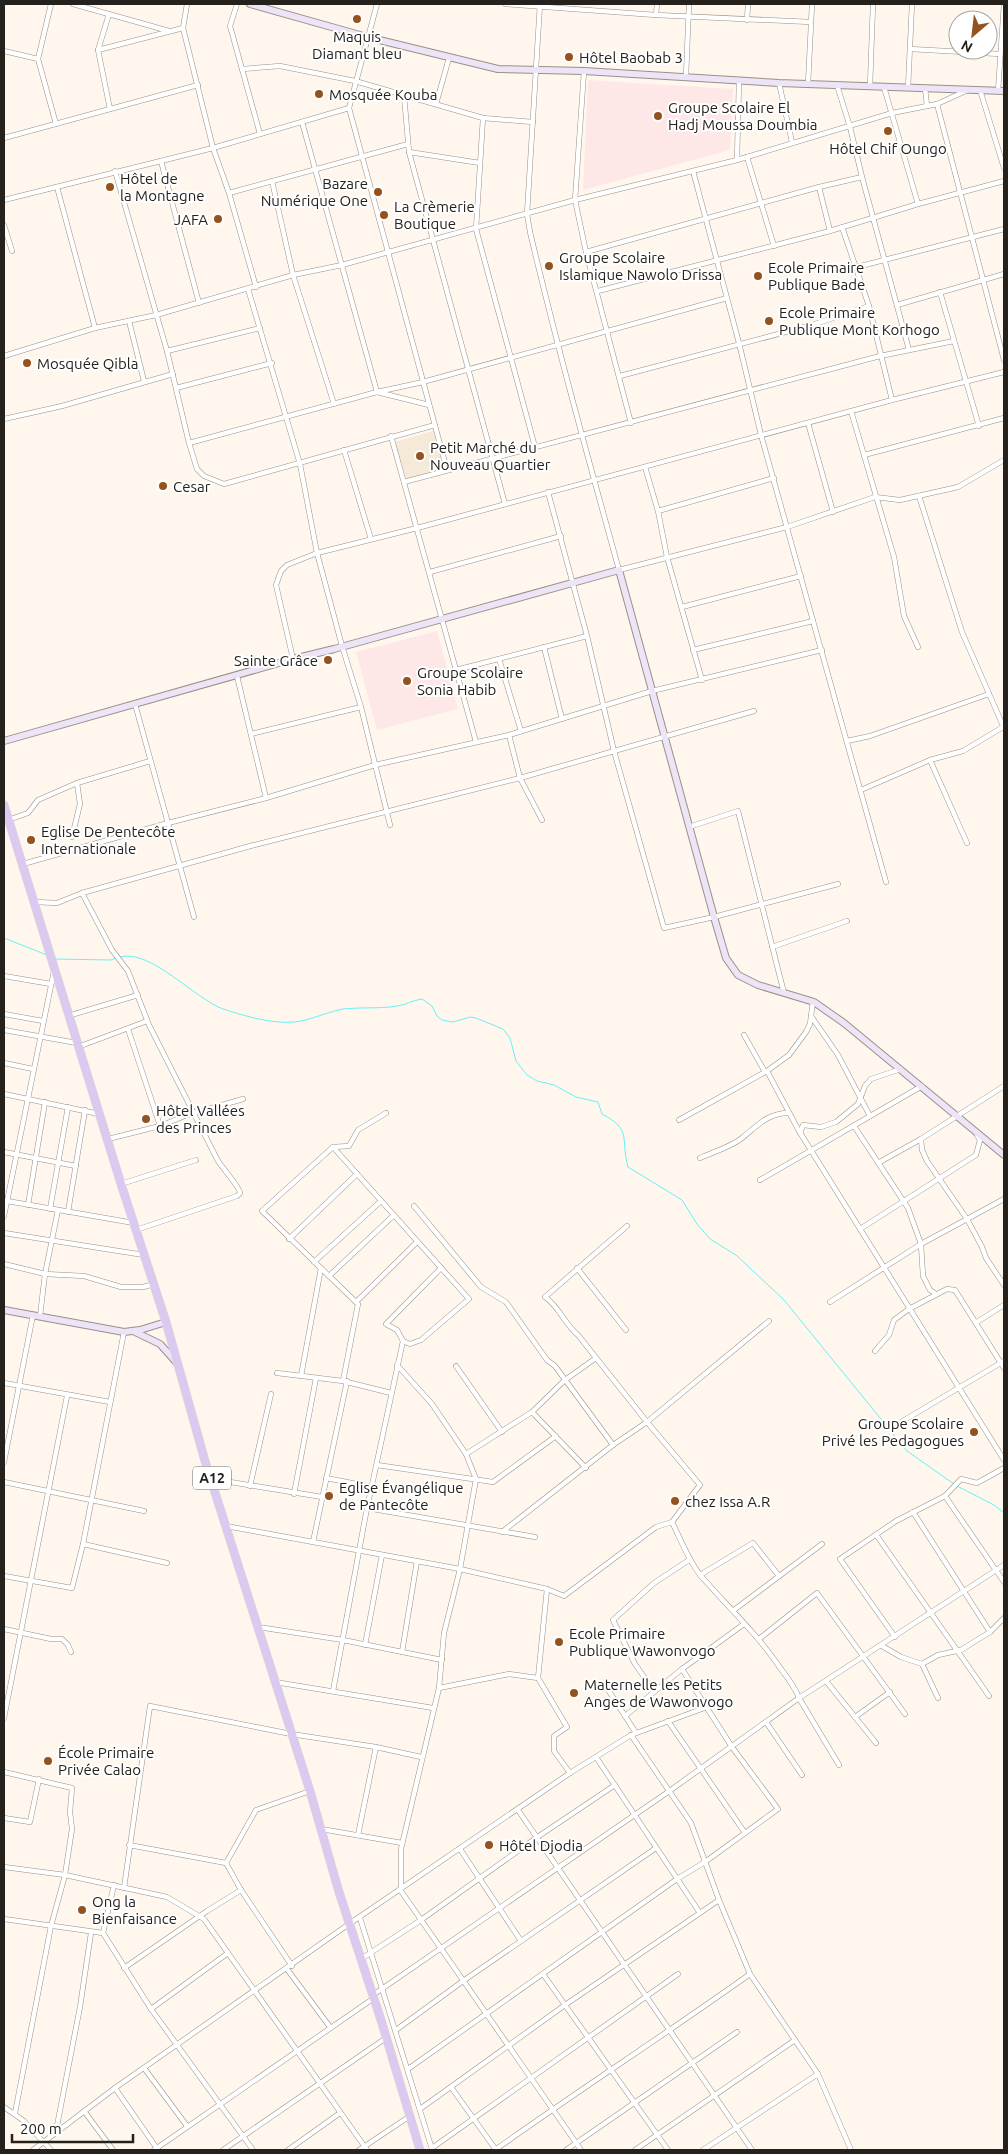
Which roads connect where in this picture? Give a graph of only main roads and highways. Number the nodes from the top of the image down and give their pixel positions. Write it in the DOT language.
graph roads {
  1 [pos="4,805"];
  2 [pos="420,2150"];
  1 -- 2 [label="main road, A12"];
}
